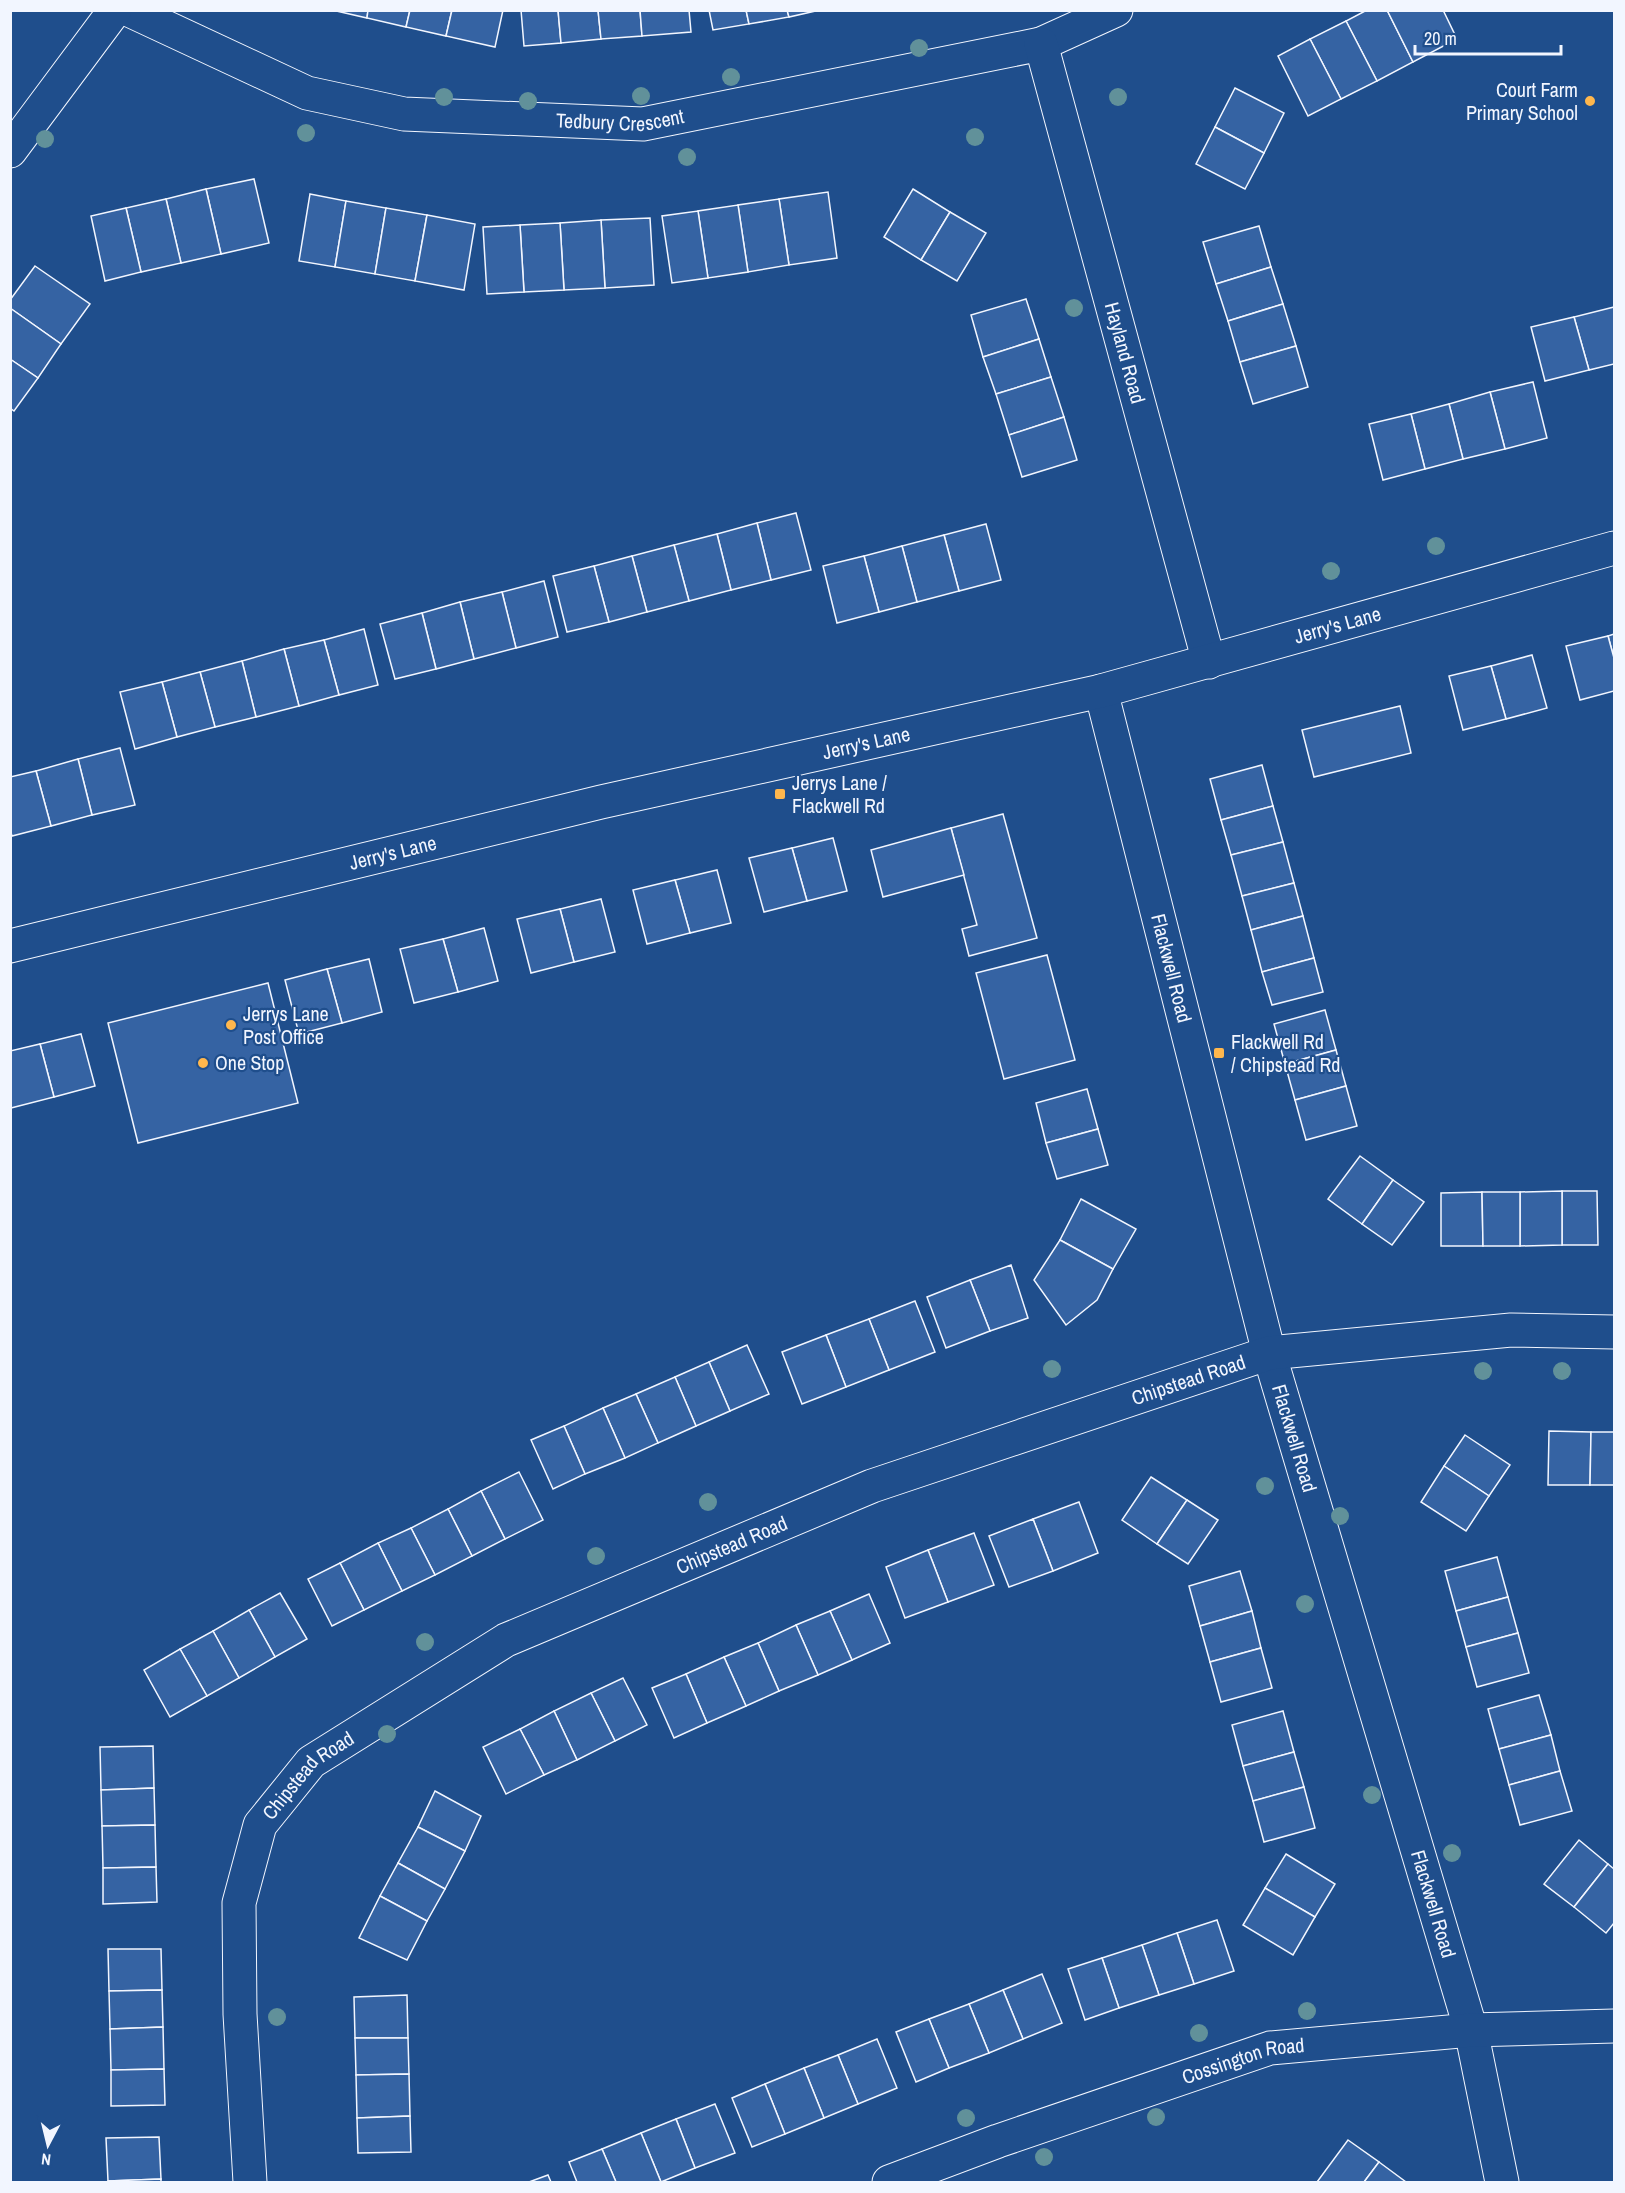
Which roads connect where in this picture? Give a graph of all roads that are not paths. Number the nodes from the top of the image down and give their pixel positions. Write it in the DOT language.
graph roads {
  1 [pos="114,10"];
  2 [pos="129,10"];
  3 [pos="1116,10"];
  4 [pos="1041,44"];
  5 [pos="10,151"];
  6 [pos="1614,548"];
  7 [pos="1209,662"];
  8 [pos="1101,691"];
  9 [pos="10,946"];
  10 [pos="1614,1332"];
  11 [pos="1269,1353"];
  12 [pos="1614,2026"];
  13 [pos="1471,2030"];
  14 [pos="250,2182"];
  15 [pos="890,2182"];
  16 [pos="1503,2182"];
  1 -- 5 [label="street"];
  2 -- 4 [label="street, Tedbury Crescent"];
  3 -- 4 [label="street, Tedbury Crescent"];
  4 -- 7 [label="street, Hayland Road"];
  6 -- 7 [label="street, Jerry's Lane"];
  7 -- 8 [label="street, Jerry's Lane"];
  8 -- 9 [label="street, Jerry's Lane"];
  8 -- 11 [label="street, Flackwell Road"];
  10 -- 11 [label="street, Chipstead Road"];
  11 -- 13 [label="street, Flackwell Road"];
  11 -- 14 [label="street, Chipstead Road"];
  12 -- 13 [label="street, Cossington Road"];
  13 -- 15 [label="street, Cossington Road"];
  13 -- 16 [label="street, Flackwell Road"];
}
